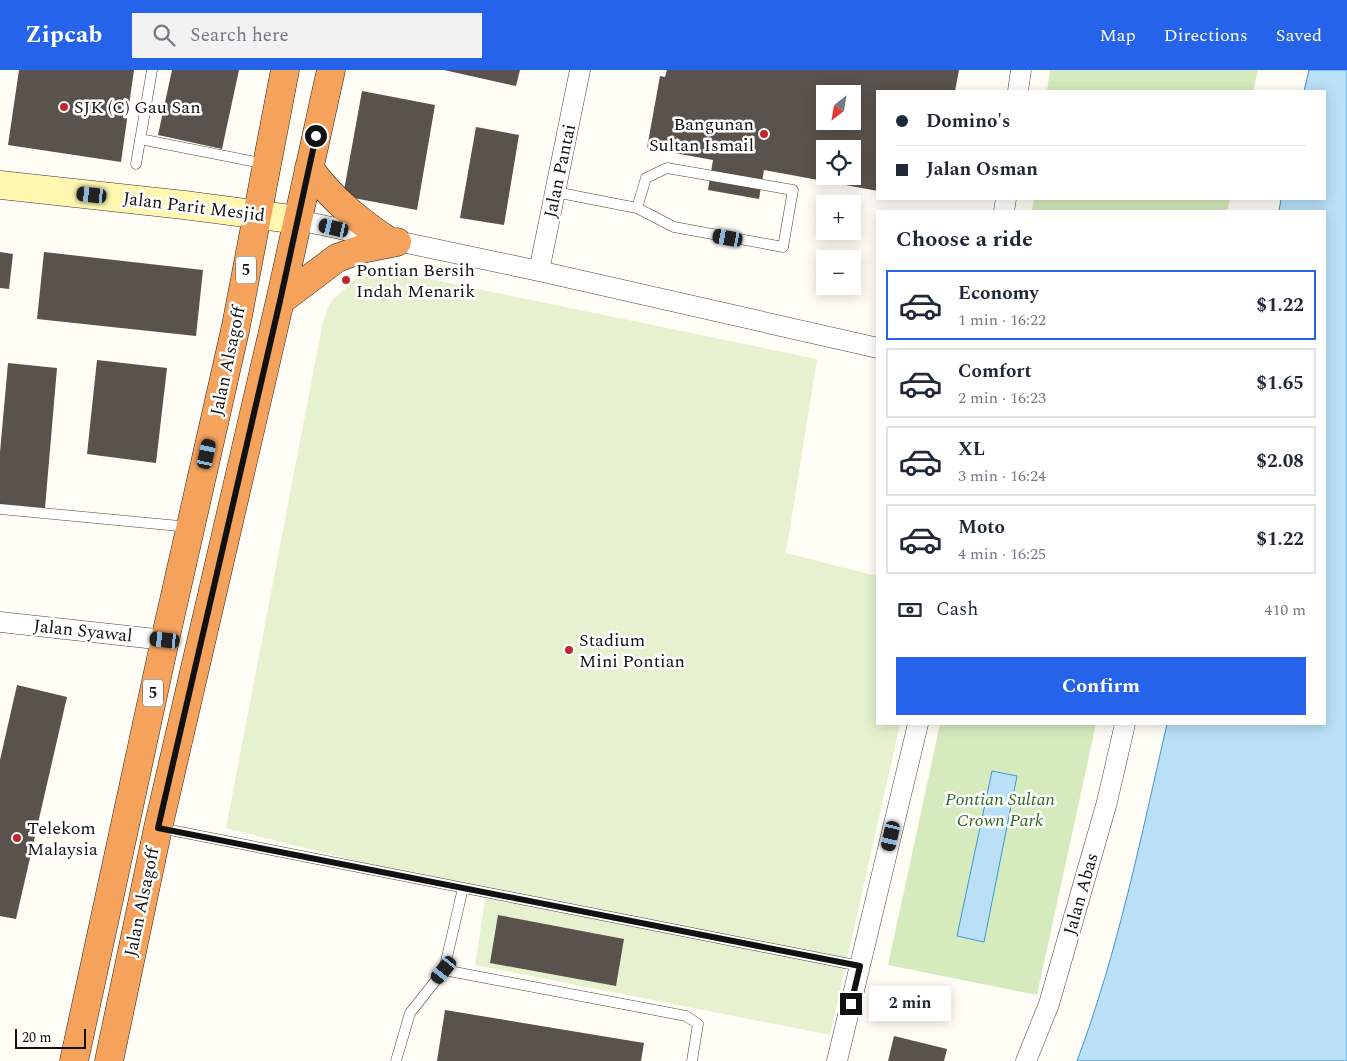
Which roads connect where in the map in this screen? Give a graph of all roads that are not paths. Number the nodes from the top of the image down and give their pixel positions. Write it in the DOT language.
graph roads {
  1 [pos="152,70"];
  2 [pos="285,70"];
  3 [pos="331,70"];
  4 [pos="580,70"];
  5 [pos="1021,70"];
  6 [pos="1018,90"];
  7 [pos="140,139"];
  8 [pos="136,164"];
  9 [pos="267,164"];
  10 [pos="309,168"];
  11 [pos="0,185"];
  12 [pos="555,192"];
  13 [pos="637,208"];
  14 [pos="257,214"];
  15 [pos="298,220"];
  16 [pos="392,241"];
  17 [pos="539,272"];
  18 [pos="280,301"];
  19 [pos="876,348"];
  20 [pos="0,509"];
  21 [pos="191,527"];
  22 [pos="0,622"];
  23 [pos="165,640"];
  24 [pos="918,725"];
  25 [pos="1125,725"];
  26 [pos="158,828"];
  27 [pos="463,888"];
  28 [pos="860,966"];
  29 [pos="444,970"];
  30 [pos="74,1061"];
  31 [pos="110,1061"];
  32 [pos="396,1061"];
  33 [pos="692,1061"];
  34 [pos="837,1061"];
  35 [pos="1026,1061"];
  1 -- 7 [label="lane"];
  2 -- 9 [label="highway, Jalan Alsagoff / 5"];
  3 -- 10 [label="highway, Jalan Alsagoff / 5"];
  4 -- 12 [label="street, Jalan Pantai"];
  5 -- 6 [label="street"];
  7 -- 8 [label="lane"];
  7 -- 9 [label="lane"];
  9 -- 14 [label="highway, Jalan Alsagoff / 5"];
  10 -- 15 [label="highway, Jalan Alsagoff / 5"];
  10 -- 16 [label="highway"];
  11 -- 14 [label="main road, Jalan Parit Mesjid"];
  12 -- 13 [label="lane"];
  12 -- 17 [label="street, Jalan Pantai"];
  13 -- 13 [label="lane"];
  14 -- 15 [label="main road, Jalan Parit Mesjid"];
  14 -- 21 [label="highway, Jalan Alsagoff / 5"];
  15 -- 16 [label="street"];
  15 -- 18 [label="highway, Jalan Alsagoff / 5"];
  16 -- 17 [label="street"];
  16 -- 18 [label="highway"];
  17 -- 19 [label="street"];
  18 -- 26 [label="highway, Jalan Alsagoff / 5"];
  20 -- 21 [label="lane"];
  21 -- 23 [label="highway, Jalan Alsagoff / 5"];
  22 -- 23 [label="street, Jalan Syawal"];
  23 -- 30 [label="highway, Jalan Alsagoff / 5"];
  24 -- 28 [label="street"];
  25 -- 35 [label="street, Jalan Abas"];
  26 -- 27 [label="lane"];
  26 -- 31 [label="highway, Jalan Alsagoff / 5"];
  27 -- 28 [label="lane"];
  27 -- 29 [label="lane"];
  28 -- 34 [label="street"];
  29 -- 32 [label="lane"];
  29 -- 33 [label="lane"];
}
